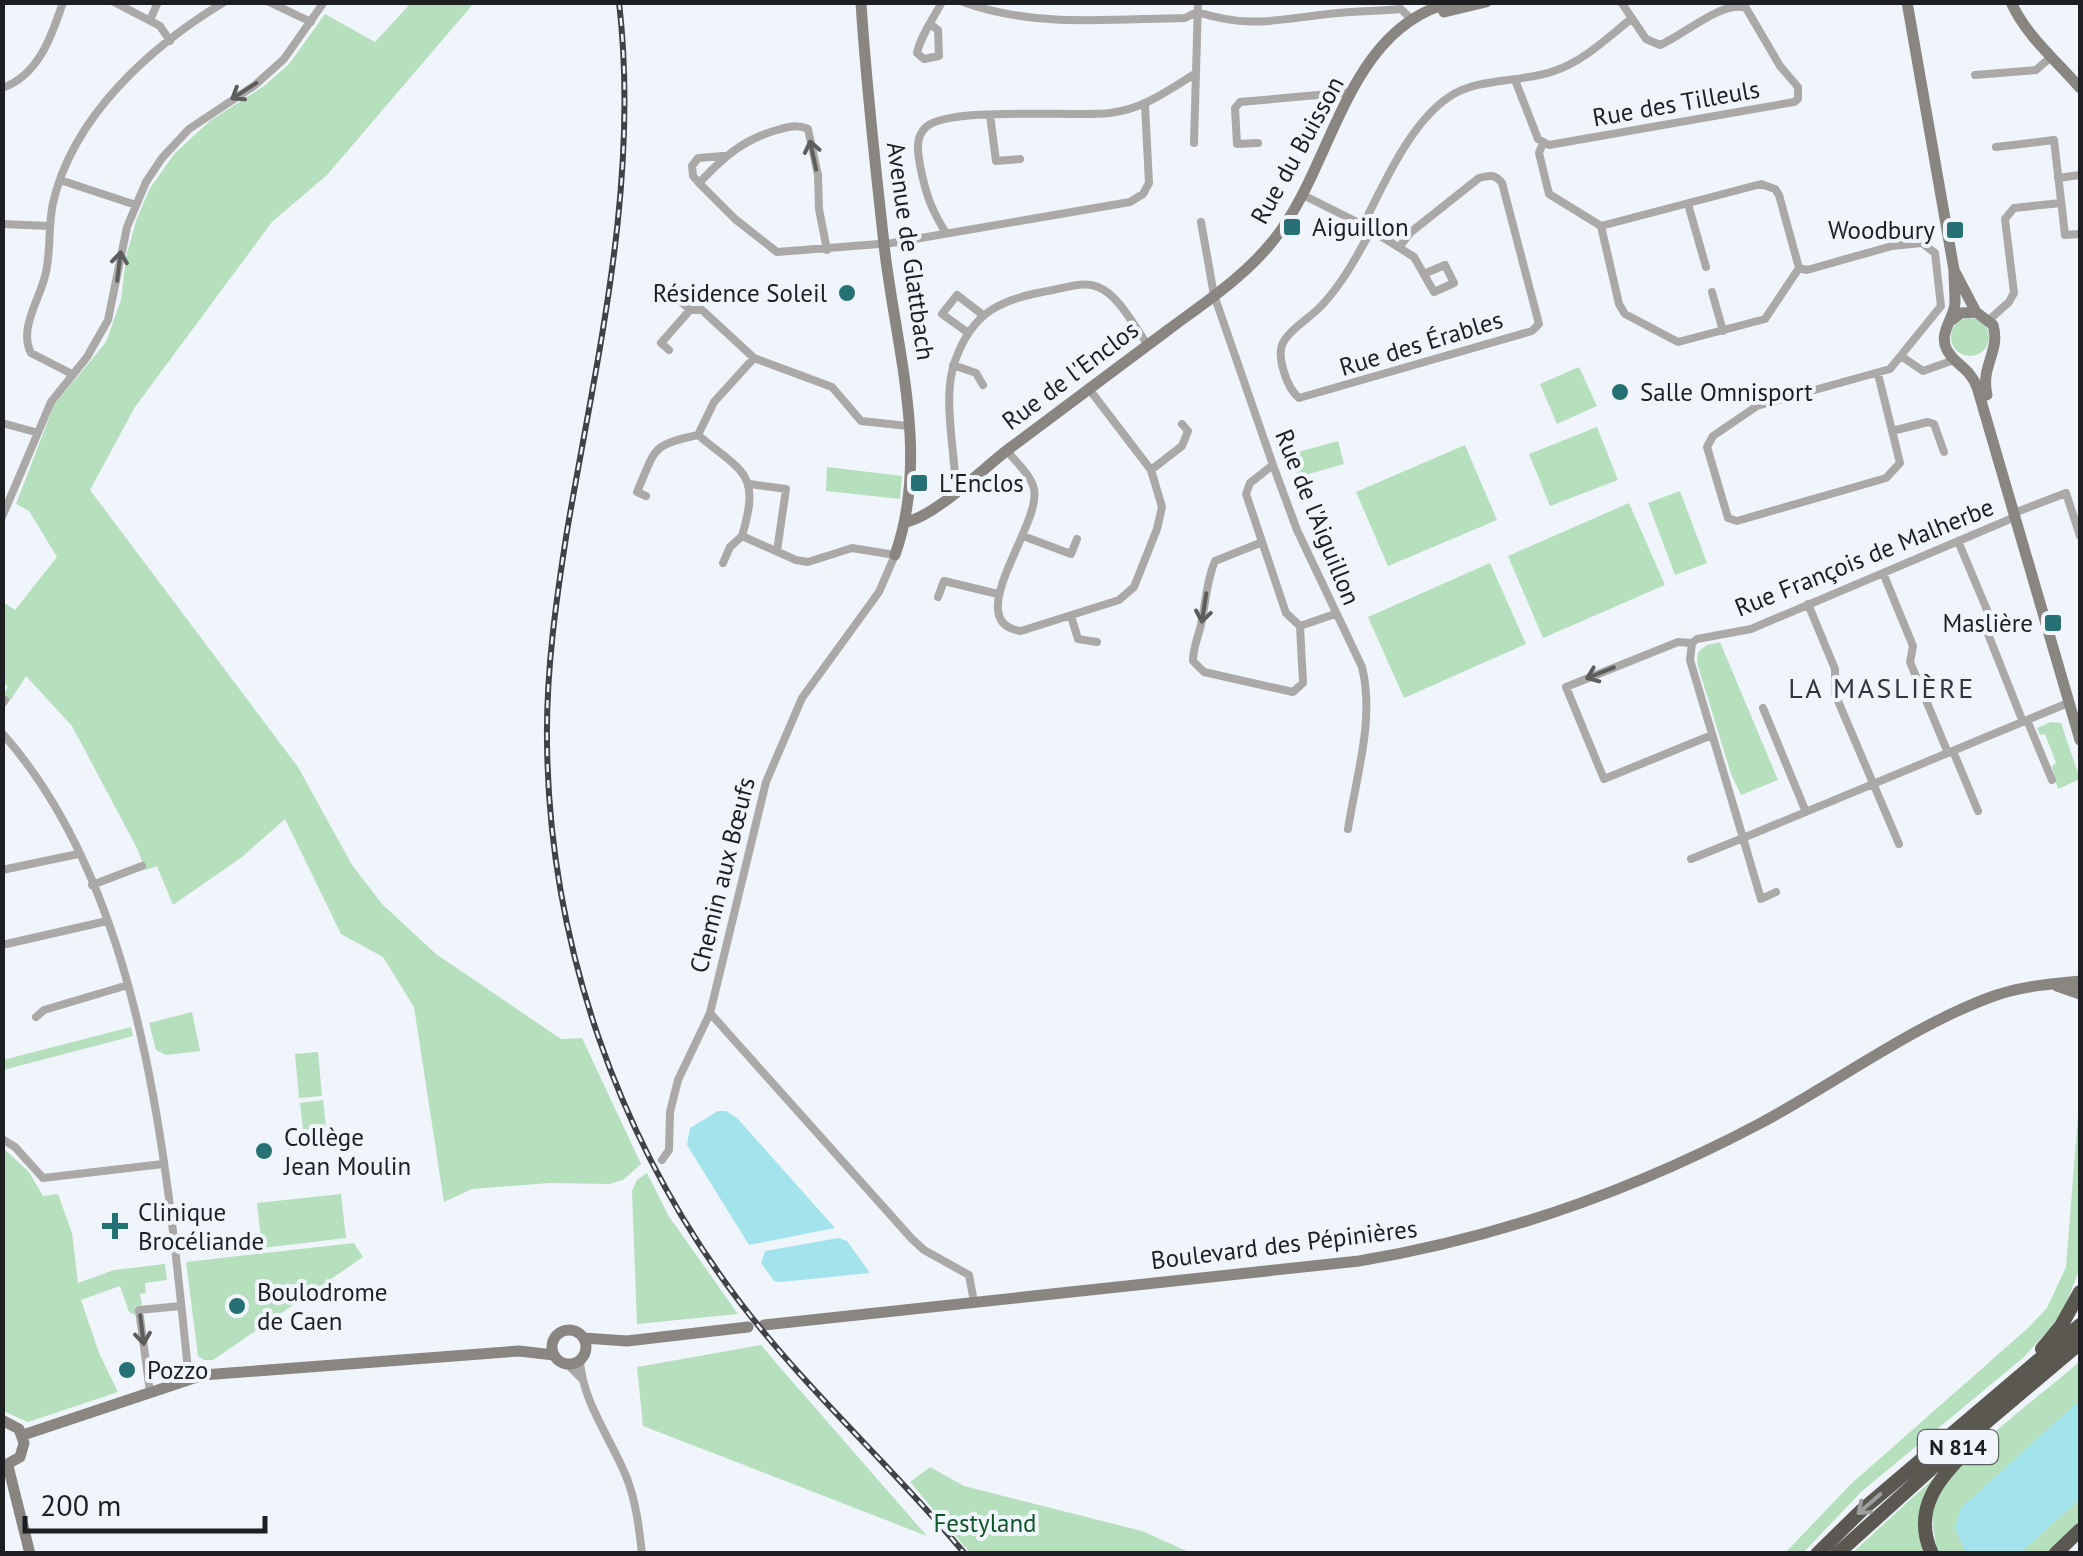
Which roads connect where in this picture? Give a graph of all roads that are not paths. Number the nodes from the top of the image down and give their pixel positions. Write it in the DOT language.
graph roads {
  1 [pos="64,2"];
  2 [pos="114,2"];
  3 [pos="158,2"];
  4 [pos="224,2"];
  5 [pos="269,2"];
  6 [pos="324,2"];
  7 [pos="861,2"];
  8 [pos="942,2"];
  9 [pos="963,2"];
  10 [pos="1453,2"];
  11 [pos="1486,2"];
  12 [pos="1621,2"];
  13 [pos="1907,2"];
  14 [pos="2011,2"];
  15 [pos="1197,7"];
  16 [pos="1410,18"];
  17 [pos="1631,19"];
  18 [pos="150,20"];
  19 [pos="312,22"];
  20 [pos="930,24"];
  21 [pos="170,41"];
  22 [pos="2051,57"];
  23 [pos="1975,74"];
  24 [pos="1193,75"];
  25 [pos="2076,75"];
  26 [pos="1515,80"];
  27 [pos="2,88"];
  28 [pos="2080,88"];
  29 [pos="1352,92"];
  30 [pos="1145,104"];
  31 [pos="990,114"];
  32 [pos="1194,143"];
  33 [pos="1258,143"];
  34 [pos="1544,143"];
  35 [pos="1996,147"];
  36 [pos="725,156"];
  37 [pos="1020,159"];
  38 [pos="2080,175"];
  39 [pos="2058,178"];
  40 [pos="60,180"];
  41 [pos="700,184"];
  42 [pos="1301,194"];
  43 [pos="2061,203"];
  44 [pos="1688,204"];
  45 [pos="136,205"];
  46 [pos="1200,222"];
  47 [pos="2,224"];
  48 [pos="49,226"];
  49 [pos="1601,226"];
  50 [pos="1366,229"];
  51 [pos="946,233"];
  52 [pos="2080,234"];
  53 [pos="884,244"];
  54 [pos="1400,246"];
  55 [pos="827,250"];
  56 [pos="1706,267"];
  57 [pos="1799,268"];
  58 [pos="1954,270"];
  59 [pos="1426,274"];
  60 [pos="676,289"];
  61 [pos="1712,292"];
  62 [pos="1214,296"];
  63 [pos="690,310"];
  64 [pos="1976,312"];
  65 [pos="983,315"];
  66 [pos="1989,320"];
  67 [pos="1950,322"];
  68 [pos="1723,331"];
  69 [pos="967,332"];
  70 [pos="1148,345"];
  71 [pos="1947,349"];
  72 [pos="669,350"];
  73 [pos="1901,356"];
  74 [pos="1989,356"];
  75 [pos="754,358"];
  76 [pos="1958,361"];
  77 [pos="953,366"];
  78 [pos="1937,366"];
  79 [pos="72,374"];
  80 [pos="1878,374"];
  81 [pos="984,385"];
  82 [pos="1088,390"];
  83 [pos="2,423"];
  84 [pos="1182,424"];
  85 [pos="908,426"];
  86 [pos="36,432"];
  87 [pos="1892,432"];
  88 [pos="698,434"];
  89 [pos="1007,450"];
  90 [pos="1944,452"];
  91 [pos="1997,453"];
  92 [pos="1273,465"];
  93 [pos="1150,470"];
  94 [pos="750,484"];
  95 [pos="957,490"];
  96 [pos="646,496"];
  97 [pos="908,512"];
  98 [pos="2015,515"];
  99 [pos="2,517"];
  100 [pos="742,536"];
  101 [pos="1023,536"];
  102 [pos="2080,536"];
  103 [pos="1077,539"];
  104 [pos="1958,541"];
  105 [pos="1260,543"];
  106 [pos="776,551"];
  107 [pos="895,554"];
  108 [pos="723,564"];
  109 [pos="1882,573"];
  110 [pos="998,594"];
  111 [pos="938,598"];
  112 [pos="1808,604"];
  113 [pos="1334,614"];
  114 [pos="1071,616"];
  115 [pos="1300,626"];
  116 [pos="1097,642"];
  117 [pos="1692,644"];
  118 [pos="2072,700"];
  119 [pos="1763,708"];
  120 [pos="2025,721"];
  121 [pos="2,732"];
  122 [pos="1712,736"];
  123 [pos="2080,740"];
  124 [pos="1951,752"];
  125 [pos="2052,780"];
  126 [pos="1874,784"];
  127 [pos="1978,810"];
  128 [pos="1806,812"];
  129 [pos="1348,829"];
  130 [pos="1743,838"];
  131 [pos="1899,844"];
  132 [pos="78,854"];
  133 [pos="1691,859"];
  134 [pos="142,866"];
  135 [pos="2,870"];
  136 [pos="92,885"];
  137 [pos="1776,892"];
  138 [pos="106,921"];
  139 [pos="2,945"];
  140 [pos="2080,981"];
  141 [pos="2053,984"];
  142 [pos="128,985"];
  143 [pos="2080,994"];
  144 [pos="710,1013"];
  145 [pos="36,1016"];
  146 [pos="2,1139"];
  147 [pos="662,1160"];
  148 [pos="163,1164"];
  149 [pos="2080,1292"];
  150 [pos="974,1302"];
  151 [pos="181,1306"];
  152 [pos="2080,1324"];
  153 [pos="764,1326"];
  154 [pos="748,1327"];
  155 [pos="553,1340"];
  156 [pos="585,1342"];
  157 [pos="2080,1343"];
  158 [pos="518,1351"];
  159 [pos="554,1355"];
  160 [pos="574,1362"];
  161 [pos="2024,1374"];
  162 [pos="189,1379"];
  163 [pos="150,1392"];
  164 [pos="2012,1403"];
  165 [pos="2,1420"];
  166 [pos="22,1436"];
  167 [pos="5,1467"];
  168 [pos="2080,1530"];
  169 [pos="2080,1538"];
  170 [pos="30,1554"];
  171 [pos="642,1554"];
  172 [pos="1816,1554"];
  173 [pos="1837,1554"];
  174 [pos="1932,1554"];
  175 [pos="2055,1554"];
  176 [pos="2064,1554"];
  1 -- 27 [label="street"];
  2 -- 18 [label="street"];
  3 -- 18 [label="street"];
  4 -- 21 [label="street"];
  5 -- 19 [label="street"];
  6 -- 19 [label="street"];
  7 -- 53 [label="street, Avenue de Glattbach"];
  8 -- 20 [label="street"];
  9 -- 15 [label="street"];
  10 -- 16 [label="street, Rue du Buisson"];
  11 -- 16 [label="street"];
  12 -- 17 [label="street, Rue des Tilleuls"];
  13 -- 58 [label="street"];
  14 -- 22 [label="street"];
  15 -- 16 [label="street"];
  15 -- 24 [label="street"];
  16 -- 29 [label="street, Rue du Buisson"];
  17 -- 26 [label="street"];
  17 -- 34 [label="street, Rue des Tilleuls"];
  18 -- 21 [label="street"];
  19 -- 45 [label="street, one-way"];
  20 -- 20 [label="street"];
  21 -- 40 [label="street"];
  22 -- 23 [label="street"];
  22 -- 25 [label="street"];
  24 -- 30 [label="street"];
  24 -- 32 [label="street"];
  25 -- 28 [label="street"];
  26 -- 34 [label="street"];
  26 -- 50 [label="street"];
  29 -- 33 [label="street"];
  29 -- 42 [label="street, Rue du Buisson"];
  30 -- 31 [label="street"];
  30 -- 51 [label="street"];
  31 -- 37 [label="street"];
  31 -- 51 [label="street"];
  34 -- 49 [label="street"];
  35 -- 39 [label="street"];
  36 -- 41 [label="street"];
  36 -- 41 [label="street"];
  55 -- 36 [label="street, one-way"];
  38 -- 39 [label="street"];
  39 -- 43 [label="street"];
  40 -- 45 [label="street"];
  40 -- 48 [label="street"];
  41 -- 55 [label="street"];
  42 -- 50 [label="street"];
  42 -- 62 [label="street, Rue du Buisson"];
  43 -- 52 [label="street"];
  43 -- 66 [label="street"];
  44 -- 49 [label="street"];
  44 -- 56 [label="street"];
  44 -- 57 [label="street"];
  79 -- 45 [label="street, one-way"];
  46 -- 62 [label="street, Rue de l'Aiguillon"];
  47 -- 48 [label="street"];
  48 -- 79 [label="street"];
  49 -- 68 [label="street"];
  50 -- 54 [label="street"];
  50 -- 54 [label="street, Rue des Érables"];
  51 -- 53 [label="street"];
  53 -- 55 [label="street"];
  53 -- 85 [label="street, Avenue de Glattbach"];
  54 -- 59 [label="street"];
  57 -- 68 [label="street"];
  57 -- 73 [label="street"];
  58 -- 64 [label="street"];
  58 -- 67 [label="street"];
  60 -- 63 [label="street"];
  61 -- 68 [label="street"];
  62 -- 70 [label="street, Rue de l'Enclos"];
  62 -- 92 [label="street, Rue de l'Aiguillon"];
  63 -- 72 [label="street"];
  63 -- 75 [label="street"];
  64 -- 66 [label="street"];
  64 -- 67 [label="street"];
  65 -- 69 [label="street"];
  65 -- 69 [label="street"];
  65 -- 70 [label="street"];
  66 -- 74 [label="street"];
  67 -- 71 [label="street"];
  69 -- 77 [label="street"];
  70 -- 82 [label="street, Rue de l'Enclos"];
  71 -- 76 [label="street"];
  71 -- 78 [label="street"];
  73 -- 78 [label="street"];
  73 -- 80 [label="street"];
  74 -- 76 [label="street"];
  74 -- 91 [label="street"];
  75 -- 85 [label="street"];
  75 -- 88 [label="street"];
  76 -- 78 [label="street"];
  76 -- 91 [label="street"];
  77 -- 81 [label="street"];
  77 -- 95 [label="street"];
  79 -- 86 [label="street"];
  80 -- 87 [label="street"];
  80 -- 87 [label="street"];
  82 -- 89 [label="street, Rue de l'Enclos"];
  82 -- 93 [label="street"];
  83 -- 86 [label="street"];
  84 -- 93 [label="street"];
  85 -- 97 [label="street, Avenue de Glattbach"];
  86 -- 99 [label="street"];
  87 -- 90 [label="street"];
  88 -- 94 [label="street"];
  88 -- 96 [label="street"];
  89 -- 95 [label="street, Rue de l'Enclos"];
  89 -- 101 [label="street"];
  91 -- 98 [label="street"];
  92 -- 105 [label="street"];
  92 -- 113 [label="street, Rue de l'Aiguillon"];
  93 -- 114 [label="street"];
  94 -- 100 [label="street"];
  94 -- 106 [label="street"];
  95 -- 97 [label="street, Rue de l'Enclos"];
  97 -- 107 [label="street, Chemin aux Bœufs"];
  98 -- 102 [label="street, Rue François de Malherbe"];
  98 -- 104 [label="street, Rue François de Malherbe"];
  98 -- 118 [label="street"];
  100 -- 106 [label="street"];
  100 -- 108 [label="street"];
  101 -- 103 [label="street"];
  101 -- 110 [label="street"];
  104 -- 109 [label="street, Rue François de Malherbe"];
  104 -- 120 [label="street"];
  105 -- 115 [label="street"];
  105 -- 115 [label="street, one-way"];
  106 -- 107 [label="street"];
  107 -- 144 [label="street, Chemin aux Bœufs"];
  109 -- 112 [label="street, Rue François de Malherbe"];
  109 -- 124 [label="street"];
  110 -- 111 [label="street"];
  110 -- 114 [label="street"];
  112 -- 117 [label="street, Rue François de Malherbe"];
  112 -- 126 [label="street"];
  113 -- 115 [label="street"];
  113 -- 129 [label="street, Rue de l'Aiguillon"];
  114 -- 116 [label="street"];
  117 -- 122 [label="street"];
  117 -- 122 [label="street, Rue François de Malherbe, one-way"];
  118 -- 120 [label="street"];
  118 -- 123 [label="street"];
  119 -- 128 [label="street"];
  120 -- 124 [label="street"];
  120 -- 125 [label="street"];
  121 -- 132 [label="street"];
  122 -- 130 [label="street"];
  124 -- 126 [label="street"];
  124 -- 127 [label="street"];
  126 -- 128 [label="street"];
  126 -- 131 [label="street"];
  128 -- 130 [label="street"];
  130 -- 133 [label="street"];
  130 -- 137 [label="street"];
  132 -- 135 [label="street"];
  132 -- 136 [label="street"];
  134 -- 136 [label="street"];
  136 -- 138 [label="street"];
  138 -- 139 [label="street"];
  138 -- 142 [label="street"];
  140 -- 141 [label="street, Boulevard des Pépinières"];
  141 -- 143 [label="street"];
  141 -- 150 [label="street, Boulevard des Pépinières"];
  142 -- 145 [label="street"];
  142 -- 148 [label="street"];
  144 -- 147 [label="street, Chemin aux Bœufs"];
  144 -- 150 [label="street"];
  146 -- 148 [label="street"];
  148 -- 151 [label="street"];
  149 -- 161 [label="highway"];
  150 -- 153 [label="street, Boulevard des Pépinières"];
  151 -- 162 [label="street"];
  151 -- 163 [label="street, one-way"];
  152 -- 161 [label="highway, N 814"];
  154 -- 156 [label="street"];
  155 -- 156 [label="street"];
  155 -- 158 [label="street"];
  155 -- 159 [label="street"];
  156 -- 160 [label="street"];
  157 -- 164 [label="highway, N 814"];
  158 -- 159 [label="street"];
  158 -- 162 [label="street"];
  159 -- 160 [label="street"];
  160 -- 171 [label="street"];
  161 -- 172 [label="highway, N 814, one-way"];
  162 -- 163 [label="street"];
  163 -- 166 [label="street"];
  164 -- 173 [label="highway, N 814"];
  164 -- 174 [label="highway"];
  165 -- 166 [label="street"];
  166 -- 167 [label="street"];
  167 -- 170 [label="street"];
  168 -- 175 [label="highway"];
  169 -- 176 [label="highway"];
}
